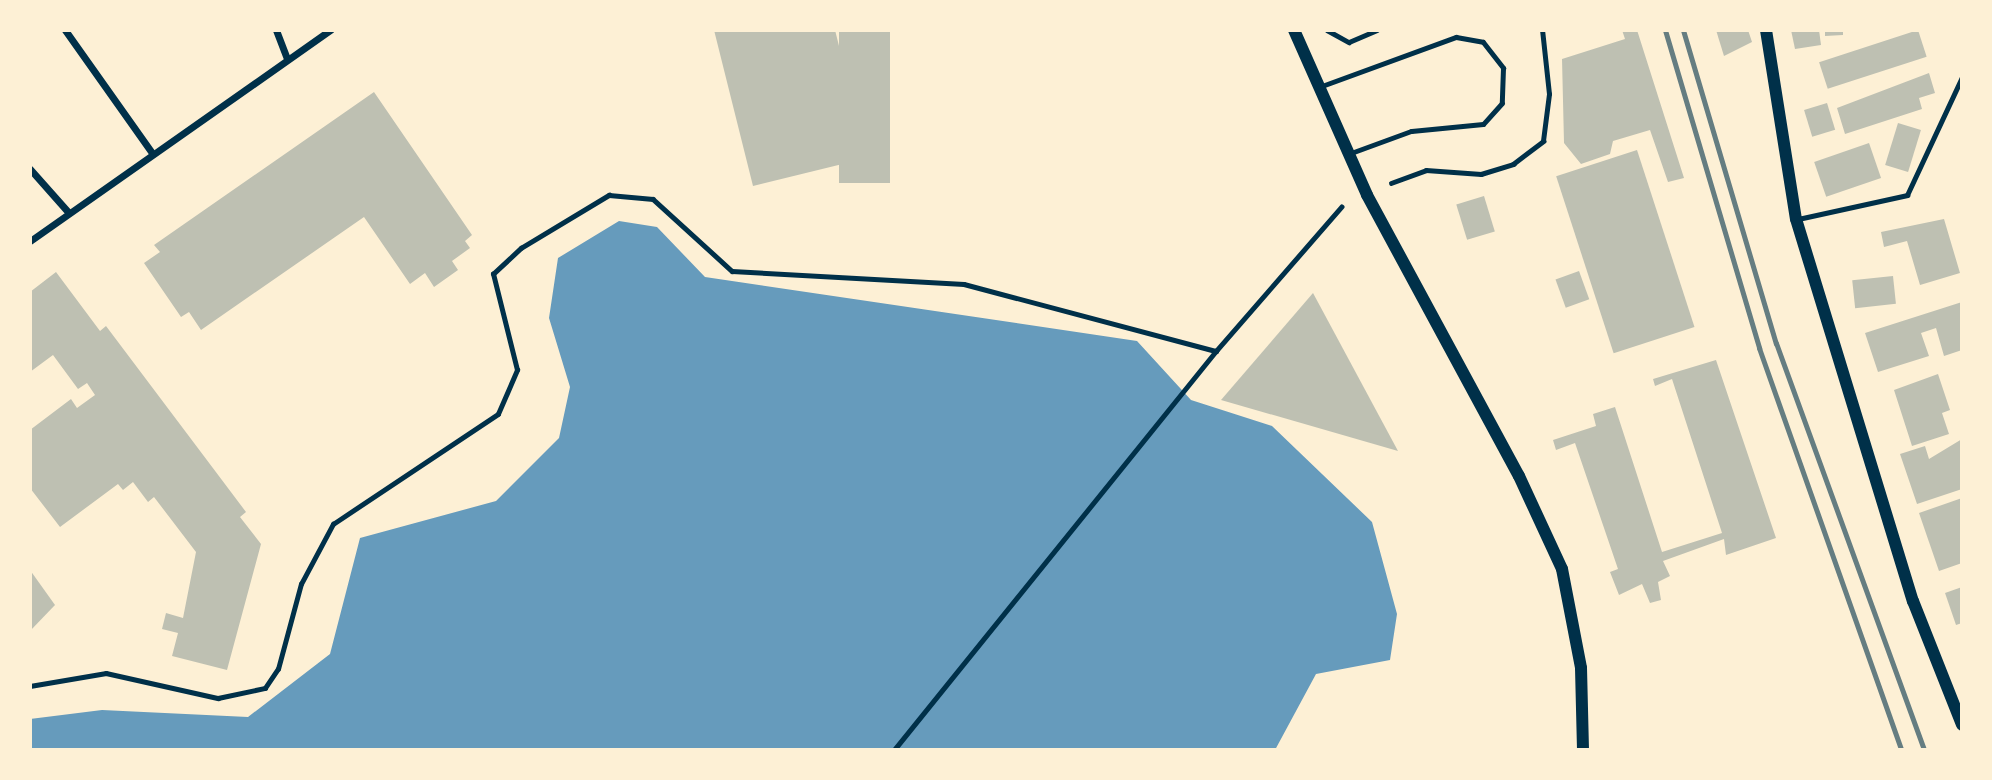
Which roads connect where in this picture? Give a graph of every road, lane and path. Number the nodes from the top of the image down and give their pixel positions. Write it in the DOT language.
graph roads {
  1 [pos="65,30"];
  2 [pos="276,30"];
  3 [pos="330,30"];
  4 [pos="1294,30"];
  5 [pos="1327,30"];
  6 [pos="1377,30"];
  7 [pos="1766,30"];
  8 [pos="287,59"];
  9 [pos="1962,77"];
  10 [pos="1319,87"];
  11 [pos="152,153"];
  12 [pos="1351,153"];
  13 [pos="30,169"];
  14 [pos="1341,207"];
  15 [pos="68,212"];
  16 [pos="1796,219"];
  17 [pos="30,241"];
  18 [pos="1216,351"];
  19 [pos="30,686"];
  20 [pos="1962,724"];
  21 [pos="894,750"];
  22 [pos="1583,750"];
  1 -- 11 [label="street"];
  2 -- 8 [label="street"];
  3 -- 8 [label="street"];
  4 -- 10 [label="street"];
  5 -- 6 [label="path"];
  7 -- 16 [label="street"];
  8 -- 11 [label="street"];
  9 -- 16 [label="lane"];
  10 -- 12 [label="street"];
  10 -- 12 [label="lane"];
  11 -- 15 [label="street"];
  12 -- 22 [label="street"];
  13 -- 15 [label="street"];
  14 -- 18 [label="path"];
  15 -- 17 [label="street"];
  16 -- 20 [label="street"];
  18 -- 19 [label="path"];
  18 -- 21 [label="path"];
}
